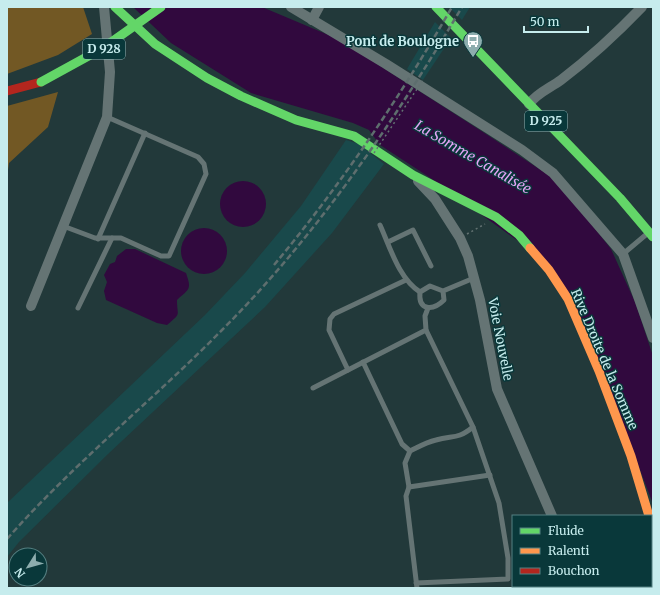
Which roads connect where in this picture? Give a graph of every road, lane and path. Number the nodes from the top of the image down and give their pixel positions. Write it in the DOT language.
graph roads {
  1 [pos="104,7"];
  2 [pos="115,7"];
  3 [pos="161,7"];
  4 [pos="291,7"];
  5 [pos="320,7"];
  6 [pos="436,7"];
  7 [pos="642,7"];
  8 [pos="312,20"];
  9 [pos="423,80"];
  10 [pos="7,91"];
  11 [pos="529,104"];
  12 [pos="107,117"];
  13 [pos="145,133"];
  14 [pos="374,153"];
  15 [pos="413,175"];
  16 [pos="496,217"];
  17 [pos="380,225"];
  18 [pos="63,226"];
  19 [pos="651,235"];
  20 [pos="112,238"];
  21 [pos="460,238"];
  22 [pos="98,239"];
  23 [pos="388,242"];
  24 [pos="623,254"];
  25 [pos="431,266"];
  26 [pos="474,278"];
  27 [pos="406,280"];
  28 [pos="444,291"];
  29 [pos="420,292"];
  30 [pos="31,306"];
  31 [pos="78,308"];
  32 [pos="428,308"];
  33 [pos="426,330"];
  34 [pos="653,338"];
  35 [pos="363,362"];
  36 [pos="348,370"];
  37 [pos="312,388"];
  38 [pos="473,427"];
  39 [pos="410,451"];
  40 [pos="490,475"];
  41 [pos="409,487"];
  42 [pos="552,515"];
  43 [pos="650,515"];
  44 [pos="416,586"];
  1 -- 12 [label="street"];
  2 -- 15 [label="street, Rive Droite de la Somme"];
  3 -- 10 [label="street, D 928, bridge"];
  4 -- 8 [label="street"];
  5 -- 8 [label="street"];
  6 -- 11 [label="street, D 925"];
  7 -- 11 [label="street"];
  8 -- 24 [label="street"];
  9 -- 14 [label="path, bridge"];
  11 -- 19 [label="street, D 925"];
  12 -- 13 [label="lane"];
  12 -- 18 [label="street"];
  13 -- 20 [label="lane"];
  13 -- 22 [label="lane"];
  15 -- 16 [label="street, Rive Droite de la Somme"];
  15 -- 21 [label="street, Voie Nouvelle"];
  16 -- 21 [label="path"];
  16 -- 43 [label="street, Rive Droite de la Somme"];
  17 -- 23 [label="lane"];
  18 -- 22 [label="lane"];
  18 -- 30 [label="street"];
  19 -- 24 [label="lane"];
  20 -- 22 [label="lane"];
  20 -- 31 [label="lane"];
  21 -- 26 [label="street, Voie Nouvelle"];
  23 -- 25 [label="lane"];
  23 -- 27 [label="lane"];
  24 -- 34 [label="street"];
  26 -- 28 [label="lane"];
  26 -- 42 [label="street, Voie Nouvelle"];
  27 -- 29 [label="lane"];
  27 -- 36 [label="lane"];
  28 -- 29 [label="lane"];
  28 -- 32 [label="lane"];
  29 -- 32 [label="lane"];
  32 -- 33 [label="lane"];
  33 -- 35 [label="lane"];
  33 -- 38 [label="lane"];
  35 -- 36 [label="lane"];
  35 -- 39 [label="lane"];
  36 -- 37 [label="lane"];
  38 -- 39 [label="lane"];
  38 -- 40 [label="lane"];
  39 -- 41 [label="lane"];
  40 -- 41 [label="lane"];
  40 -- 44 [label="lane"];
  41 -- 44 [label="lane"];
}
